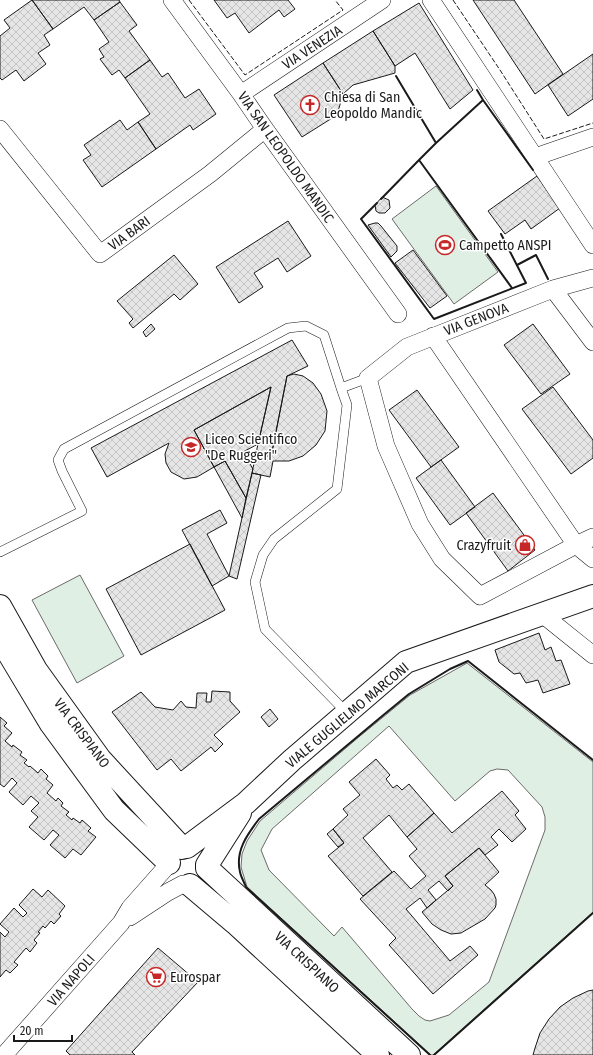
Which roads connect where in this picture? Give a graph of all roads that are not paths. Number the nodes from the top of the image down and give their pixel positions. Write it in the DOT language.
graph roads {
  1 [pos="172,0"];
  2 [pos="382,0"];
  3 [pos="431,0"];
  4 [pos="241,94"];
  5 [pos="0,129"];
  6 [pos="265,130"];
  7 [pos="593,137"];
  8 [pos="535,157"];
  9 [pos="593,245"];
  10 [pos="593,278"];
  11 [pos="553,289"];
  12 [pos="398,314"];
  13 [pos="433,336"];
  14 [pos="593,342"];
  15 [pos="368,378"];
  16 [pos="341,388"];
  17 [pos="593,537"];
  18 [pos="576,545"];
  19 [pos="0,552"];
  20 [pos="593,559"];
  21 [pos="593,596"];
  22 [pos="0,606"];
  23 [pos="542,614"];
  24 [pos="0,639"];
  25 [pos="593,655"];
  26 [pos="347,713"];
  27 [pos="246,803"];
  28 [pos="177,856"];
  29 [pos="207,867"];
  30 [pos="186,885"];
  31 [pos="121,922"];
  32 [pos="4,1055"];
  33 [pos="378,1055"];
  34 [pos="408,1055"];
  1 -- 4 [label="street, VIA SAN LEOPOLDO MANDIC"];
  2 -- 4 [label="street, VIA VENEZIA"];
  3 -- 8 [label="street"];
  4 -- 6 [label="street, VIA SAN LEOPOLDO MANDIC"];
  5 -- 6 [label="street, VIA BARI"];
  6 -- 12 [label="street, VIA SAN LEOPOLDO MANDIC"];
  7 -- 8 [label="street"];
  8 -- 9 [label="street"];
  10 -- 11 [label="street, VIA GENOVA"];
  11 -- 13 [label="street, VIA GENOVA"];
  11 -- 14 [label="street"];
  13 -- 15 [label="street, VIA GENOVA"];
  13 -- 18 [label="street"];
  15 -- 16 [label="lane"];
  15 -- 18 [label="street"];
  16 -- 19 [label="lane"];
  16 -- 26 [label="lane"];
  17 -- 18 [label="street"];
  18 -- 20 [label="street"];
  21 -- 23 [label="main road, VIALE GUGLIELMO MARCONI"];
  22 -- 28 [label="main road, VIA CRISPIANO"];
  23 -- 25 [label="street"];
  23 -- 26 [label="main road, VIALE GUGLIELMO MARCONI"];
  24 -- 28 [label="main road, VIA CRISPIANO"];
  26 -- 27 [label="main road, VIALE GUGLIELMO MARCONI"];
  27 -- 28 [label="main road, VIALE GUGLIELMO MARCONI"];
  27 -- 29 [label="main road, VIALE GUGLIELMO MARCONI"];
  28 -- 29 [label="main road"];
  28 -- 30 [label="main road"];
  28 -- 31 [label="street, VIA NAPOLI"];
  29 -- 30 [label="main road"];
  29 -- 34 [label="main road, VIA CRISPIANO"];
  30 -- 31 [label="street, VIA NAPOLI"];
  30 -- 33 [label="main road, VIA CRISPIANO"];
  31 -- 32 [label="street, VIA NAPOLI"];
}
